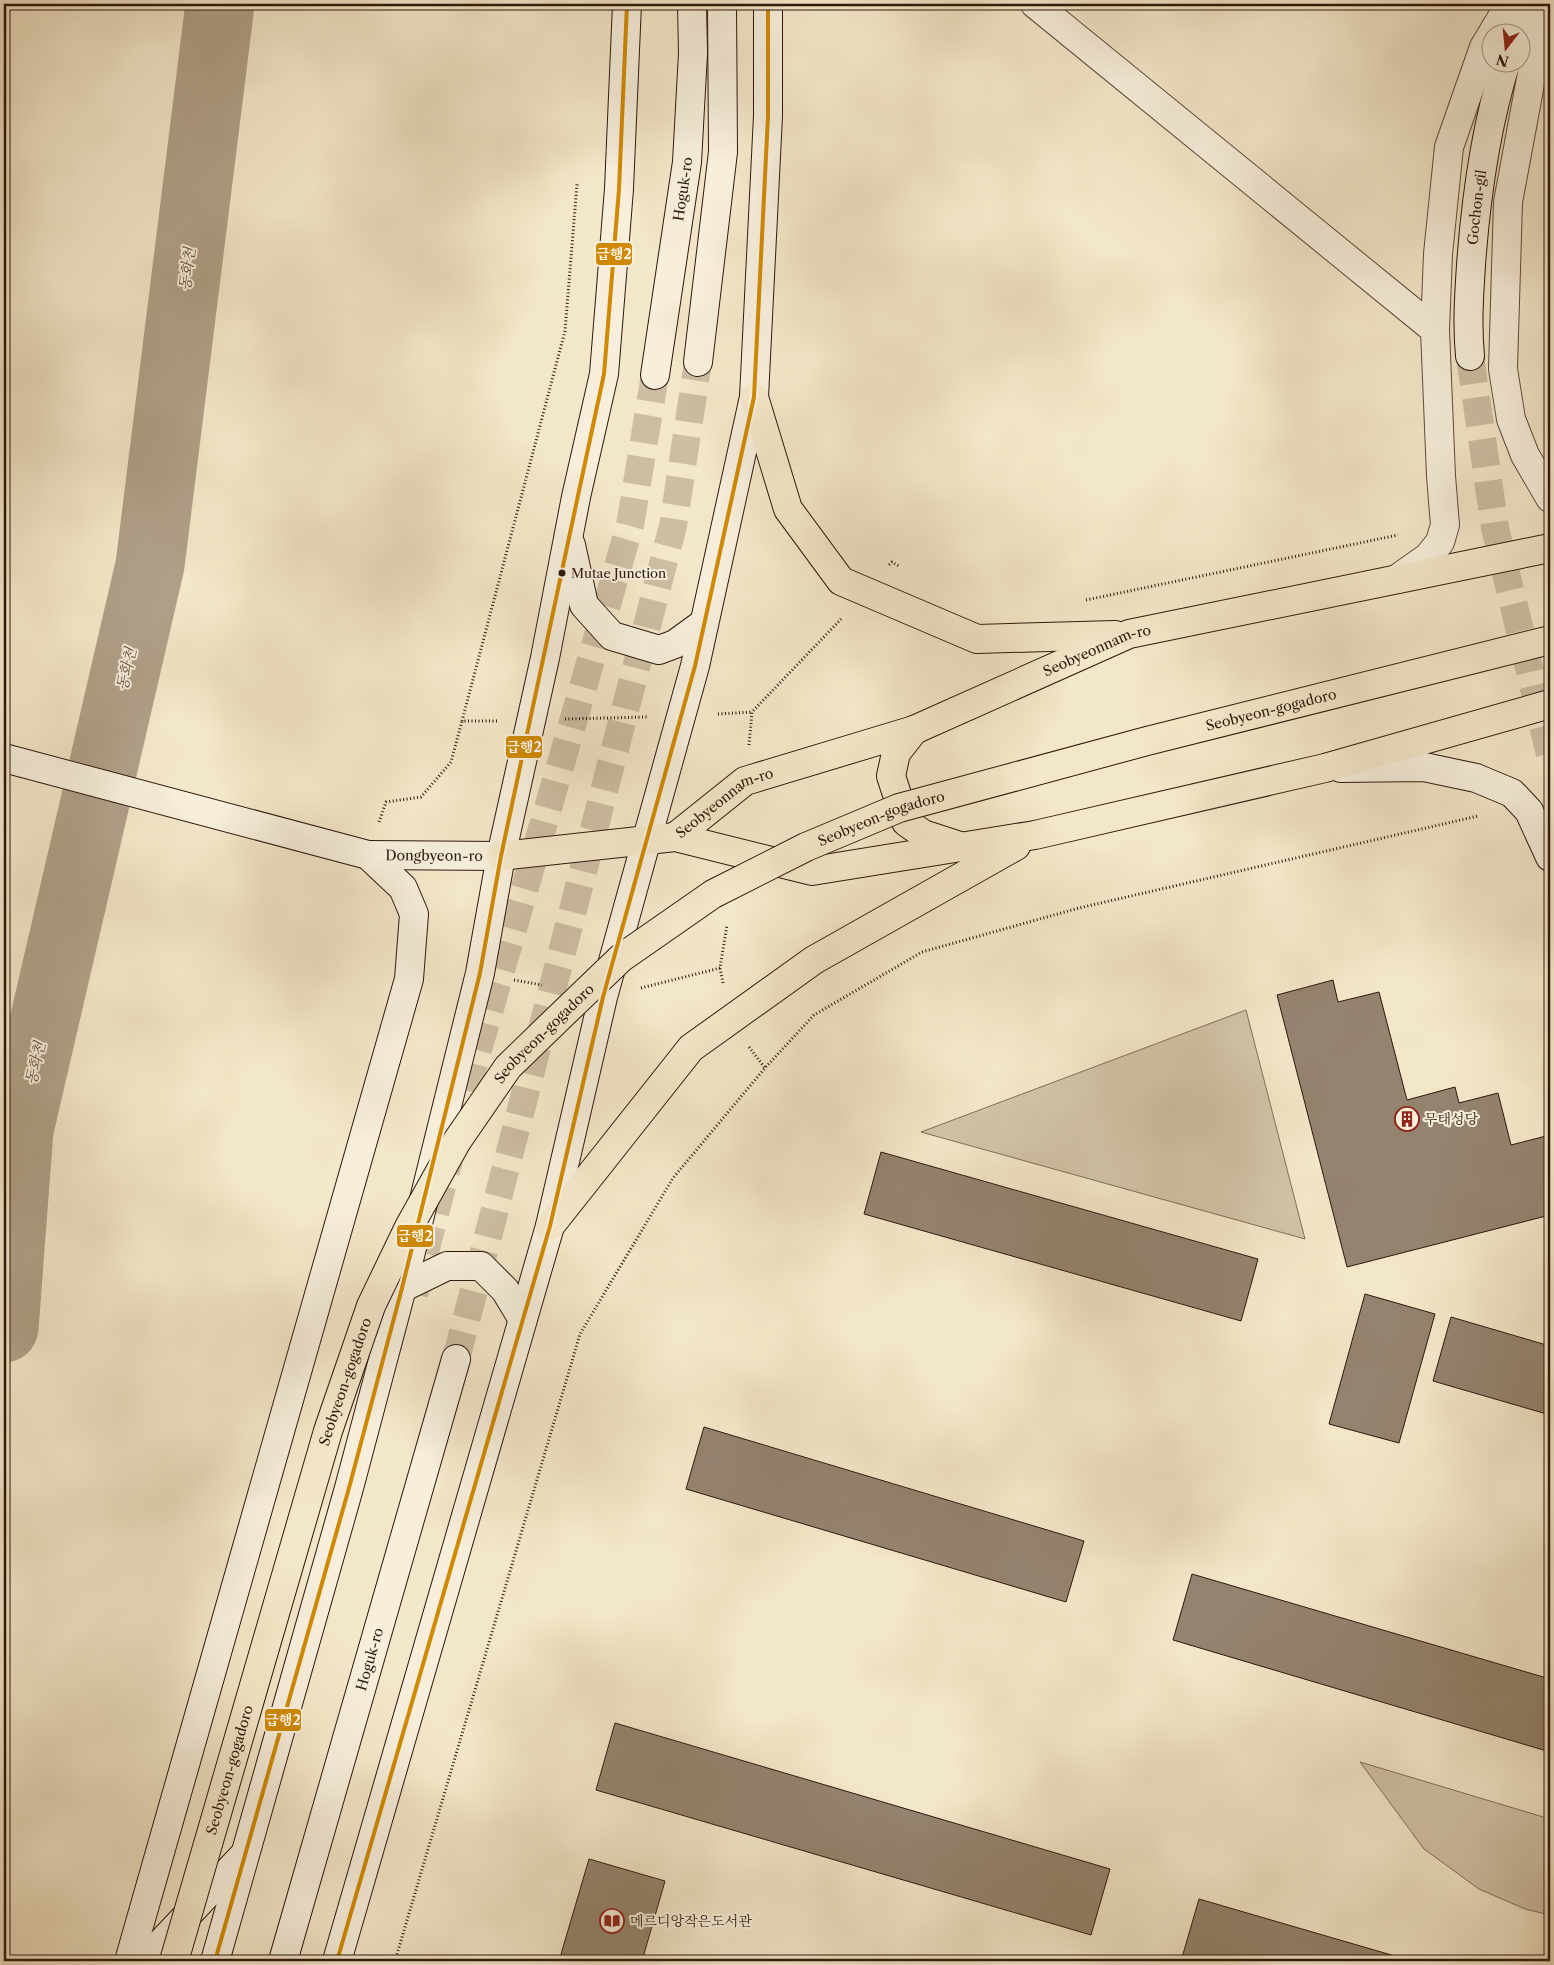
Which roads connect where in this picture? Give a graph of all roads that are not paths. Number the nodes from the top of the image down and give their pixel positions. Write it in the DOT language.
graph roads {
  1 [pos="627,4"];
  2 [pos="692,4"];
  3 [pos="722,4"];
  4 [pos="768,4"];
  5 [pos="1035,4"];
  6 [pos="1510,4"];
  7 [pos="1530,4"];
  8 [pos="1548,4"];
  9 [pos="1499,22"];
  10 [pos="1522,22"];
  11 [pos="1482,52"];
  12 [pos="1503,72"];
  13 [pos="1435,330"];
  14 [pos="1470,356"];
  15 [pos="698,362"];
  16 [pos="655,375"];
  17 [pos="754,397"];
  18 [pos="1550,498"];
  19 [pos="569,533"];
  20 [pos="1550,548"];
  21 [pos="1397,579"];
  22 [pos="704,622"];
  23 [pos="1129,634"];
  24 [pos="1550,640"];
  25 [pos="1550,704"];
  26 [pos="914,730"];
  27 [pos="4,758"];
  28 [pos="1325,768"];
  29 [pos="1035,835"];
  30 [pos="675,837"];
  31 [pos="645,840"];
  32 [pos="1548,845"];
  33 [pos="966,848"];
  34 [pos="368,855"];
  35 [pos="501,856"];
  36 [pos="550,1226"];
  37 [pos="402,1288"];
  38 [pos="522,1318"];
  39 [pos="456,1358"];
  40 [pos="245,1854"];
  41 [pos="129,1961"];
  42 [pos="144,1961"];
  43 [pos="174,1961"];
  44 [pos="214,1961"];
  45 [pos="284,1961"];
  46 [pos="337,1961"];
  1 -- 19 [label="main road"];
  2 -- 16 [label="main road, Hoguk-ro"];
  3 -- 15 [label="main road"];
  4 -- 17 [label="main road"];
  5 -- 13 [label="main road"];
  6 -- 9 [label="main road"];
  7 -- 10 [label="main road"];
  8 -- 18 [label="main road"];
  11 -- 13 [label="main road"];
  12 -- 14 [label="main road, Gochon-gil"];
  13 -- 21 [label="main road"];
  17 -- 22 [label="main road"];
  17 -- 23 [label="highway"];
  19 -- 22 [label="main road"];
  19 -- 35 [label="main road"];
  20 -- 21 [label="highway, Seobyeonnam-ro"];
  21 -- 23 [label="highway, Seobyeonnam-ro"];
  22 -- 31 [label="main road"];
  23 -- 26 [label="highway, Seobyeonnam-ro"];
  24 -- 43 [label="highway, Seobyeon-gogadoro, bridge"];
  25 -- 28 [label="highway, Seobyeonnam-ro"];
  26 -- 30 [label="highway, Seobyeonnam-ro"];
  26 -- 33 [label="highway"];
  27 -- 34 [label="main road"];
  28 -- 29 [label="highway, Seobyeonnam-ro"];
  28 -- 32 [label="main road"];
  29 -- 33 [label="highway, Seobyeonnam-ro"];
  29 -- 36 [label="highway"];
  30 -- 31 [label="highway"];
  30 -- 33 [label="highway, Seobyeonnam-ro"];
  31 -- 35 [label="highway"];
  31 -- 36 [label="main road"];
  34 -- 35 [label="main road, Dongbyeon-ro"];
  34 -- 41 [label="main road"];
  35 -- 37 [label="main road"];
  36 -- 38 [label="main road"];
  37 -- 38 [label="main road"];
  37 -- 40 [label="main road"];
  38 -- 46 [label="main road"];
  39 -- 45 [label="main road, Hoguk-ro"];
  40 -- 42 [label="main road"];
  40 -- 44 [label="main road"];
}
